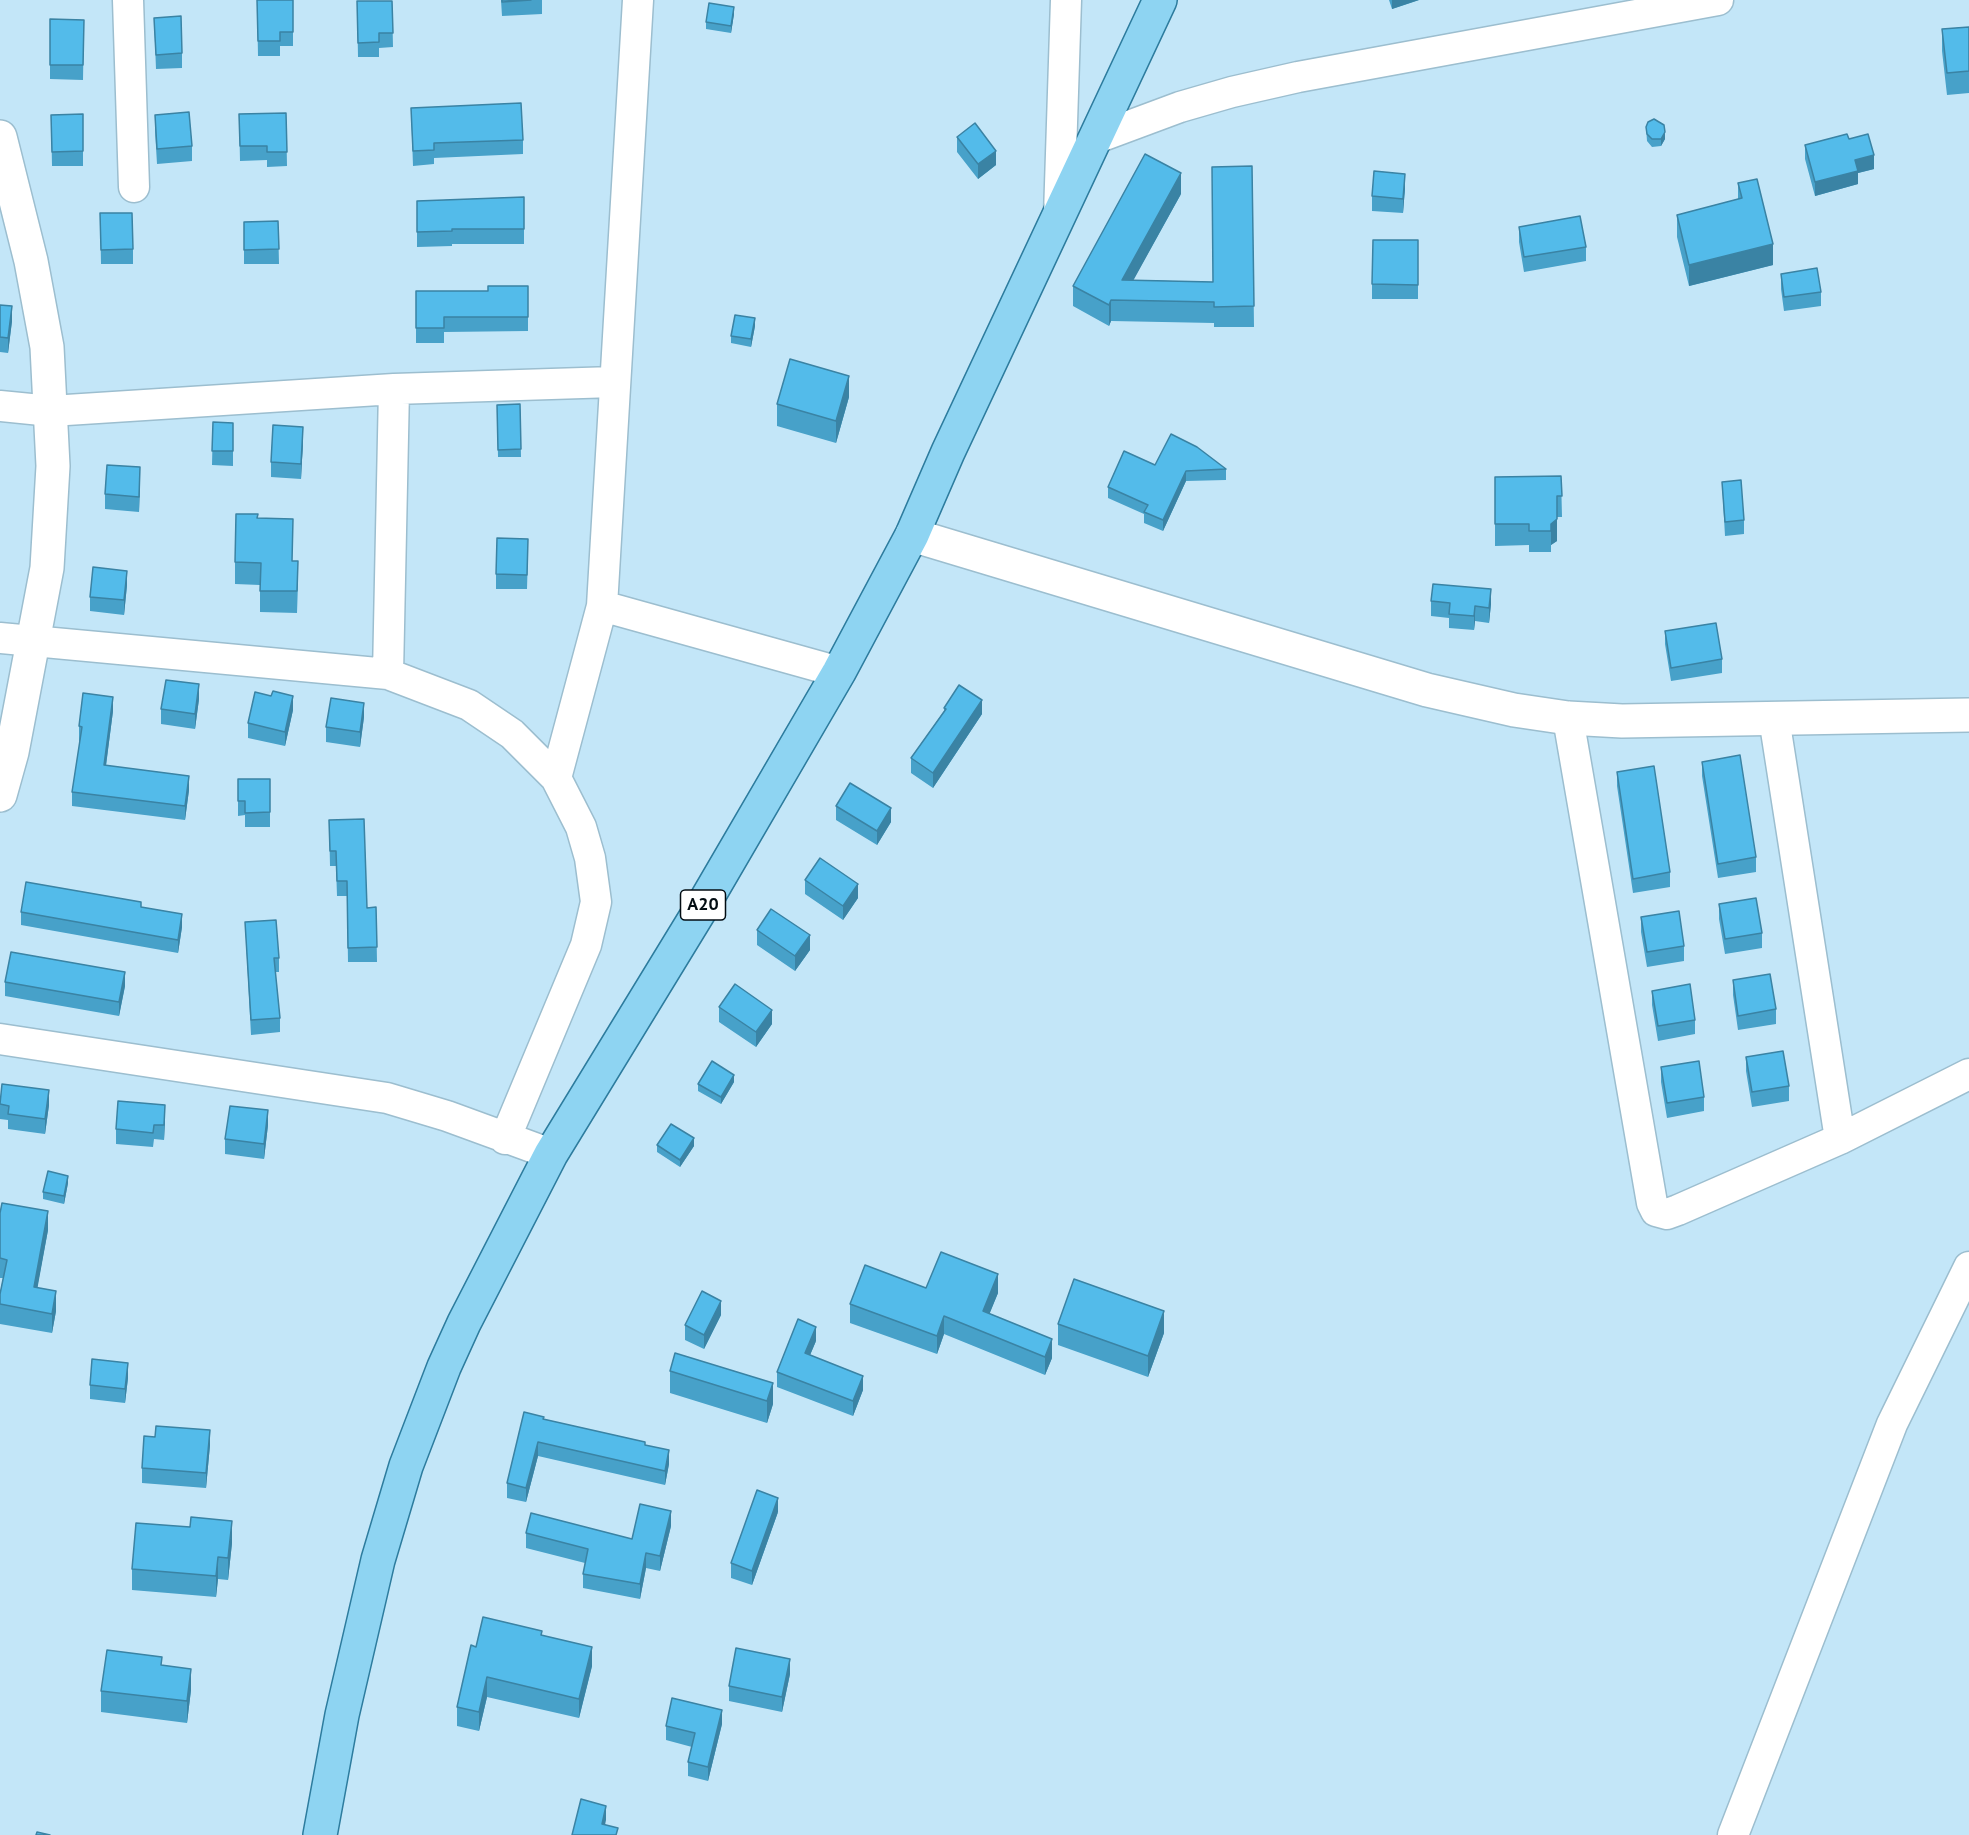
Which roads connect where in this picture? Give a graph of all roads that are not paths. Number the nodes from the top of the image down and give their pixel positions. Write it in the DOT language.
graph roads {
  1 [pos="128,0"];
  2 [pos="1066,0"];
  3 [pos="1160,0"];
  4 [pos="1718,0"];
  5 [pos="637,2"];
  6 [pos="0,137"];
  7 [pos="1094,139"];
  8 [pos="134,187"];
  9 [pos="1059,215"];
  10 [pos="614,382"];
  11 [pos="394,389"];
  12 [pos="0,406"];
  13 [pos="51,411"];
  14 [pos="912,535"];
  15 [pos="602,606"];
  16 [pos="0,638"];
  17 [pos="34,642"];
  18 [pos="839,672"];
  19 [pos="388,674"];
  20 [pos="1969,715"];
  21 [pos="1568,718"];
  22 [pos="1774,718"];
  23 [pos="556,778"];
  24 [pos="0,795"];
  25 [pos="0,1040"];
  26 [pos="1969,1074"];
  27 [pos="505,1139"];
  28 [pos="1840,1139"];
  29 [pos="551,1154"];
  30 [pos="1969,1267"];
  31 [pos="320,1835"];
  32 [pos="1733,1835"];
  1 -- 8 [label="street"];
  2 -- 9 [label="street"];
  3 -- 7 [label="main road, A20"];
  4 -- 7 [label="street"];
  5 -- 10 [label="street"];
  6 -- 13 [label="street"];
  7 -- 9 [label="main road, A20"];
  9 -- 14 [label="main road, A20"];
  10 -- 11 [label="street"];
  10 -- 15 [label="street"];
  11 -- 13 [label="street"];
  11 -- 19 [label="street"];
  12 -- 13 [label="street"];
  13 -- 17 [label="street"];
  14 -- 18 [label="main road, A20"];
  14 -- 21 [label="street"];
  15 -- 18 [label="street"];
  15 -- 23 [label="street"];
  16 -- 17 [label="street"];
  17 -- 19 [label="street"];
  17 -- 24 [label="street"];
  18 -- 29 [label="main road, A20"];
  19 -- 23 [label="street"];
  20 -- 22 [label="street"];
  21 -- 22 [label="street"];
  21 -- 28 [label="street"];
  22 -- 28 [label="street"];
  23 -- 27 [label="street"];
  25 -- 27 [label="street"];
  26 -- 28 [label="street"];
  27 -- 29 [label="street"];
  29 -- 31 [label="main road, A20"];
  30 -- 32 [label="street"];
}
